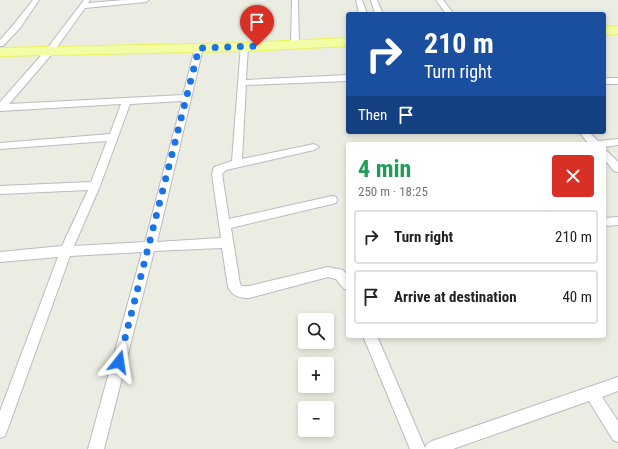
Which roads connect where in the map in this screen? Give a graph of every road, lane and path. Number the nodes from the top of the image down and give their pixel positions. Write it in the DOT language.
graph roads {
  1 [pos="36,0"];
  2 [pos="146,0"];
  3 [pos="295,0"];
  4 [pos="359,0"];
  5 [pos="374,0"];
  6 [pos="439,0"];
  7 [pos="85,3"];
  8 [pos="362,12"];
  9 [pos="379,12"];
  10 [pos="448,12"];
  11 [pos="618,30"];
  12 [pos="606,31"];
  13 [pos="346,42"];
  14 [pos="0,44"];
  15 [pos="295,44"];
  16 [pos="244,47"];
  17 [pos="199,48"];
  18 [pos="0,52"];
  19 [pos="48,52"];
  20 [pos="346,78"];
  21 [pos="606,81"];
  22 [pos="618,81"];
  23 [pos="242,83"];
  24 [pos="186,98"];
  25 [pos="127,101"];
  26 [pos="0,108"];
  27 [pos="586,134"];
  28 [pos="113,138"];
  29 [pos="593,142"];
  30 [pos="618,142"];
  31 [pos="606,143"];
  32 [pos="0,146"];
  33 [pos="314,147"];
  34 [pos="606,155"];
  35 [pos="237,164"];
  36 [pos="618,168"];
  37 [pos="94,186"];
  38 [pos="0,190"];
  39 [pos="332,200"];
  40 [pos="618,221"];
  41 [pos="606,222"];
  42 [pos="224,224"];
  43 [pos="227,243"];
  44 [pos="149,247"];
  45 [pos="66,251"];
  46 [pos="0,257"];
  47 [pos="346,283"];
  48 [pos="371,338"];
  49 [pos="618,384"];
  50 [pos="592,393"];
  51 [pos="0,431"];
  52 [pos="618,435"];
  53 [pos="96,449"];
  54 [pos="418,449"];
  55 [pos="432,449"];
  1 -- 14 [label="street"];
  2 -- 7 [label="street"];
  3 -- 15 [label="street"];
  4 -- 8 [label="street"];
  5 -- 9 [label="street"];
  6 -- 10 [label="street"];
  7 -- 19 [label="street"];
  11 -- 12 [label="main road"];
  13 -- 15 [label="main road"];
  15 -- 16 [label="main road"];
  16 -- 17 [label="main road"];
  16 -- 23 [label="street"];
  17 -- 19 [label="main road"];
  17 -- 24 [label="street"];
  18 -- 19 [label="main road"];
  19 -- 26 [label="street"];
  20 -- 23 [label="street"];
  21 -- 22 [label="street"];
  23 -- 35 [label="street"];
  24 -- 25 [label="street"];
  24 -- 44 [label="street"];
  25 -- 26 [label="street"];
  25 -- 28 [label="street"];
  27 -- 29 [label="street"];
  28 -- 32 [label="street"];
  28 -- 37 [label="street"];
  30 -- 31 [label="street"];
  33 -- 35 [label="street"];
  34 -- 36 [label="street"];
  35 -- 42 [label="street"];
  37 -- 38 [label="street"];
  37 -- 45 [label="street"];
  39 -- 42 [label="street"];
  40 -- 41 [label="street"];
  42 -- 43 [label="street"];
  43 -- 44 [label="street"];
  43 -- 47 [label="street"];
  44 -- 45 [label="street"];
  44 -- 53 [label="street"];
  45 -- 46 [label="street"];
  45 -- 51 [label="street"];
  48 -- 54 [label="street"];
  49 -- 50 [label="street"];
  50 -- 52 [label="street"];
  50 -- 55 [label="street"];
}
